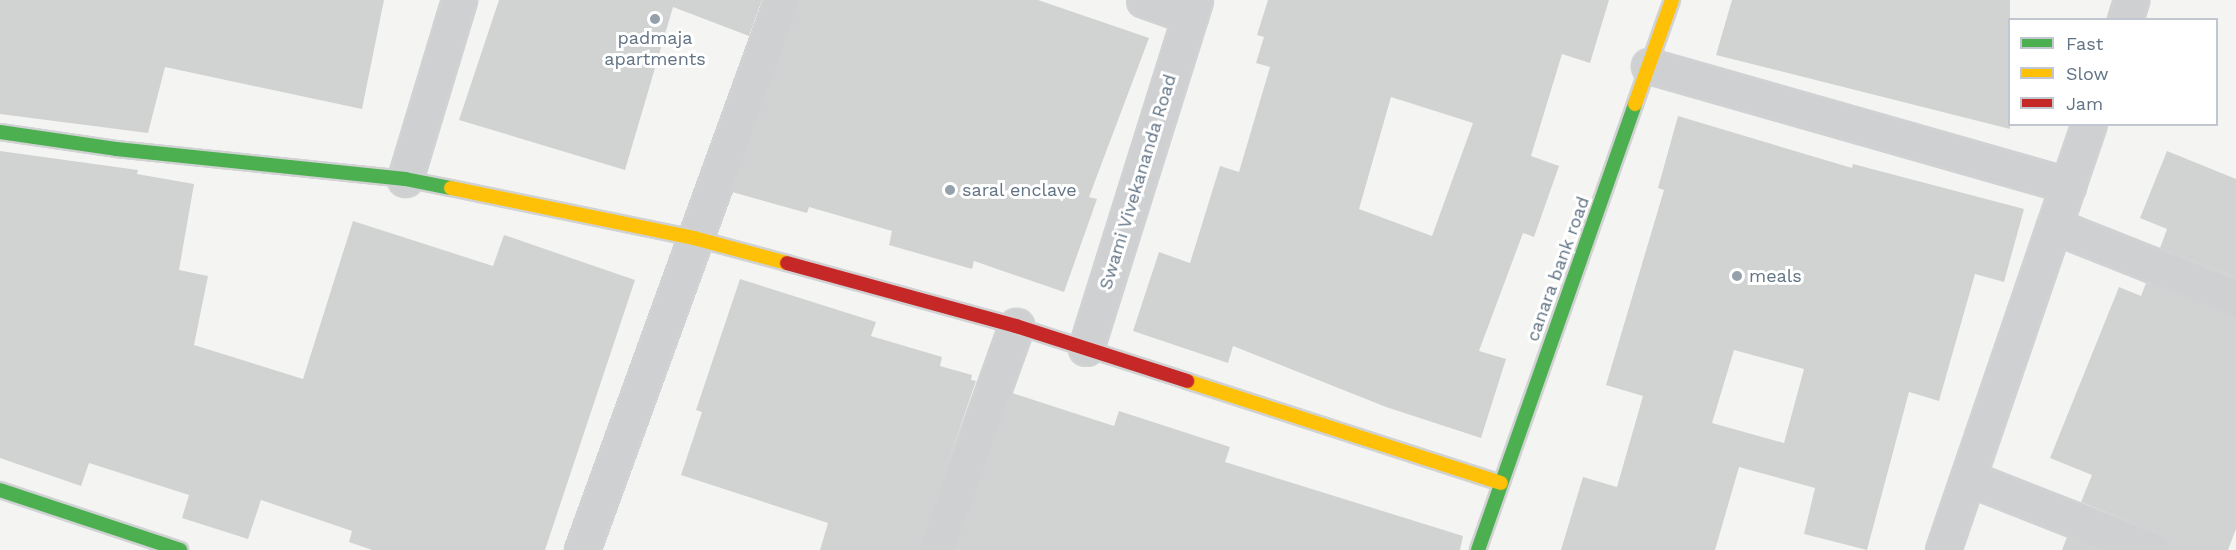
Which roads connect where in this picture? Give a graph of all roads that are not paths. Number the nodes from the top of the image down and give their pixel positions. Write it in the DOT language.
graph roads {
  1 [pos="459,0"];
  2 [pos="782,0"];
  3 [pos="1144,0"];
  4 [pos="1672,0"];
  5 [pos="2131,0"];
  6 [pos="1192,8"];
  7 [pos="2126,18"];
  8 [pos="1649,66"];
  9 [pos="2088,126"];
  10 [pos="0,132"];
  11 [pos="405,179"];
  12 [pos="2068,185"];
  13 [pos="2054,226"];
  14 [pos="693,238"];
  15 [pos="2236,298"];
  16 [pos="1016,326"];
  17 [pos="1086,348"];
  18 [pos="1968,478"];
  19 [pos="1501,483"];
  20 [pos="0,490"];
  21 [pos="180,550"];
  22 [pos="582,550"];
  23 [pos="936,550"];
  24 [pos="1478,550"];
  25 [pos="1944,550"];
  26 [pos="2151,550"];
  1 -- 11 [label="street"];
  2 -- 14 [label="street"];
  3 -- 6 [label="street, Swami Vivekananda Road"];
  4 -- 8 [label="street, canara bank road"];
  5 -- 7 [label="street"];
  6 -- 17 [label="street, Swami Vivekananda Road"];
  8 -- 12 [label="street"];
  8 -- 19 [label="street, canara bank road"];
  9 -- 12 [label="street"];
  10 -- 11 [label="street"];
  11 -- 14 [label="street"];
  12 -- 13 [label="street"];
  13 -- 15 [label="street"];
  13 -- 18 [label="street"];
  14 -- 16 [label="street"];
  14 -- 22 [label="street"];
  16 -- 17 [label="street"];
  16 -- 23 [label="street"];
  17 -- 19 [label="street"];
  18 -- 25 [label="street"];
  18 -- 26 [label="street"];
  19 -- 24 [label="street, canara bank road"];
  20 -- 21 [label="street"];
}
